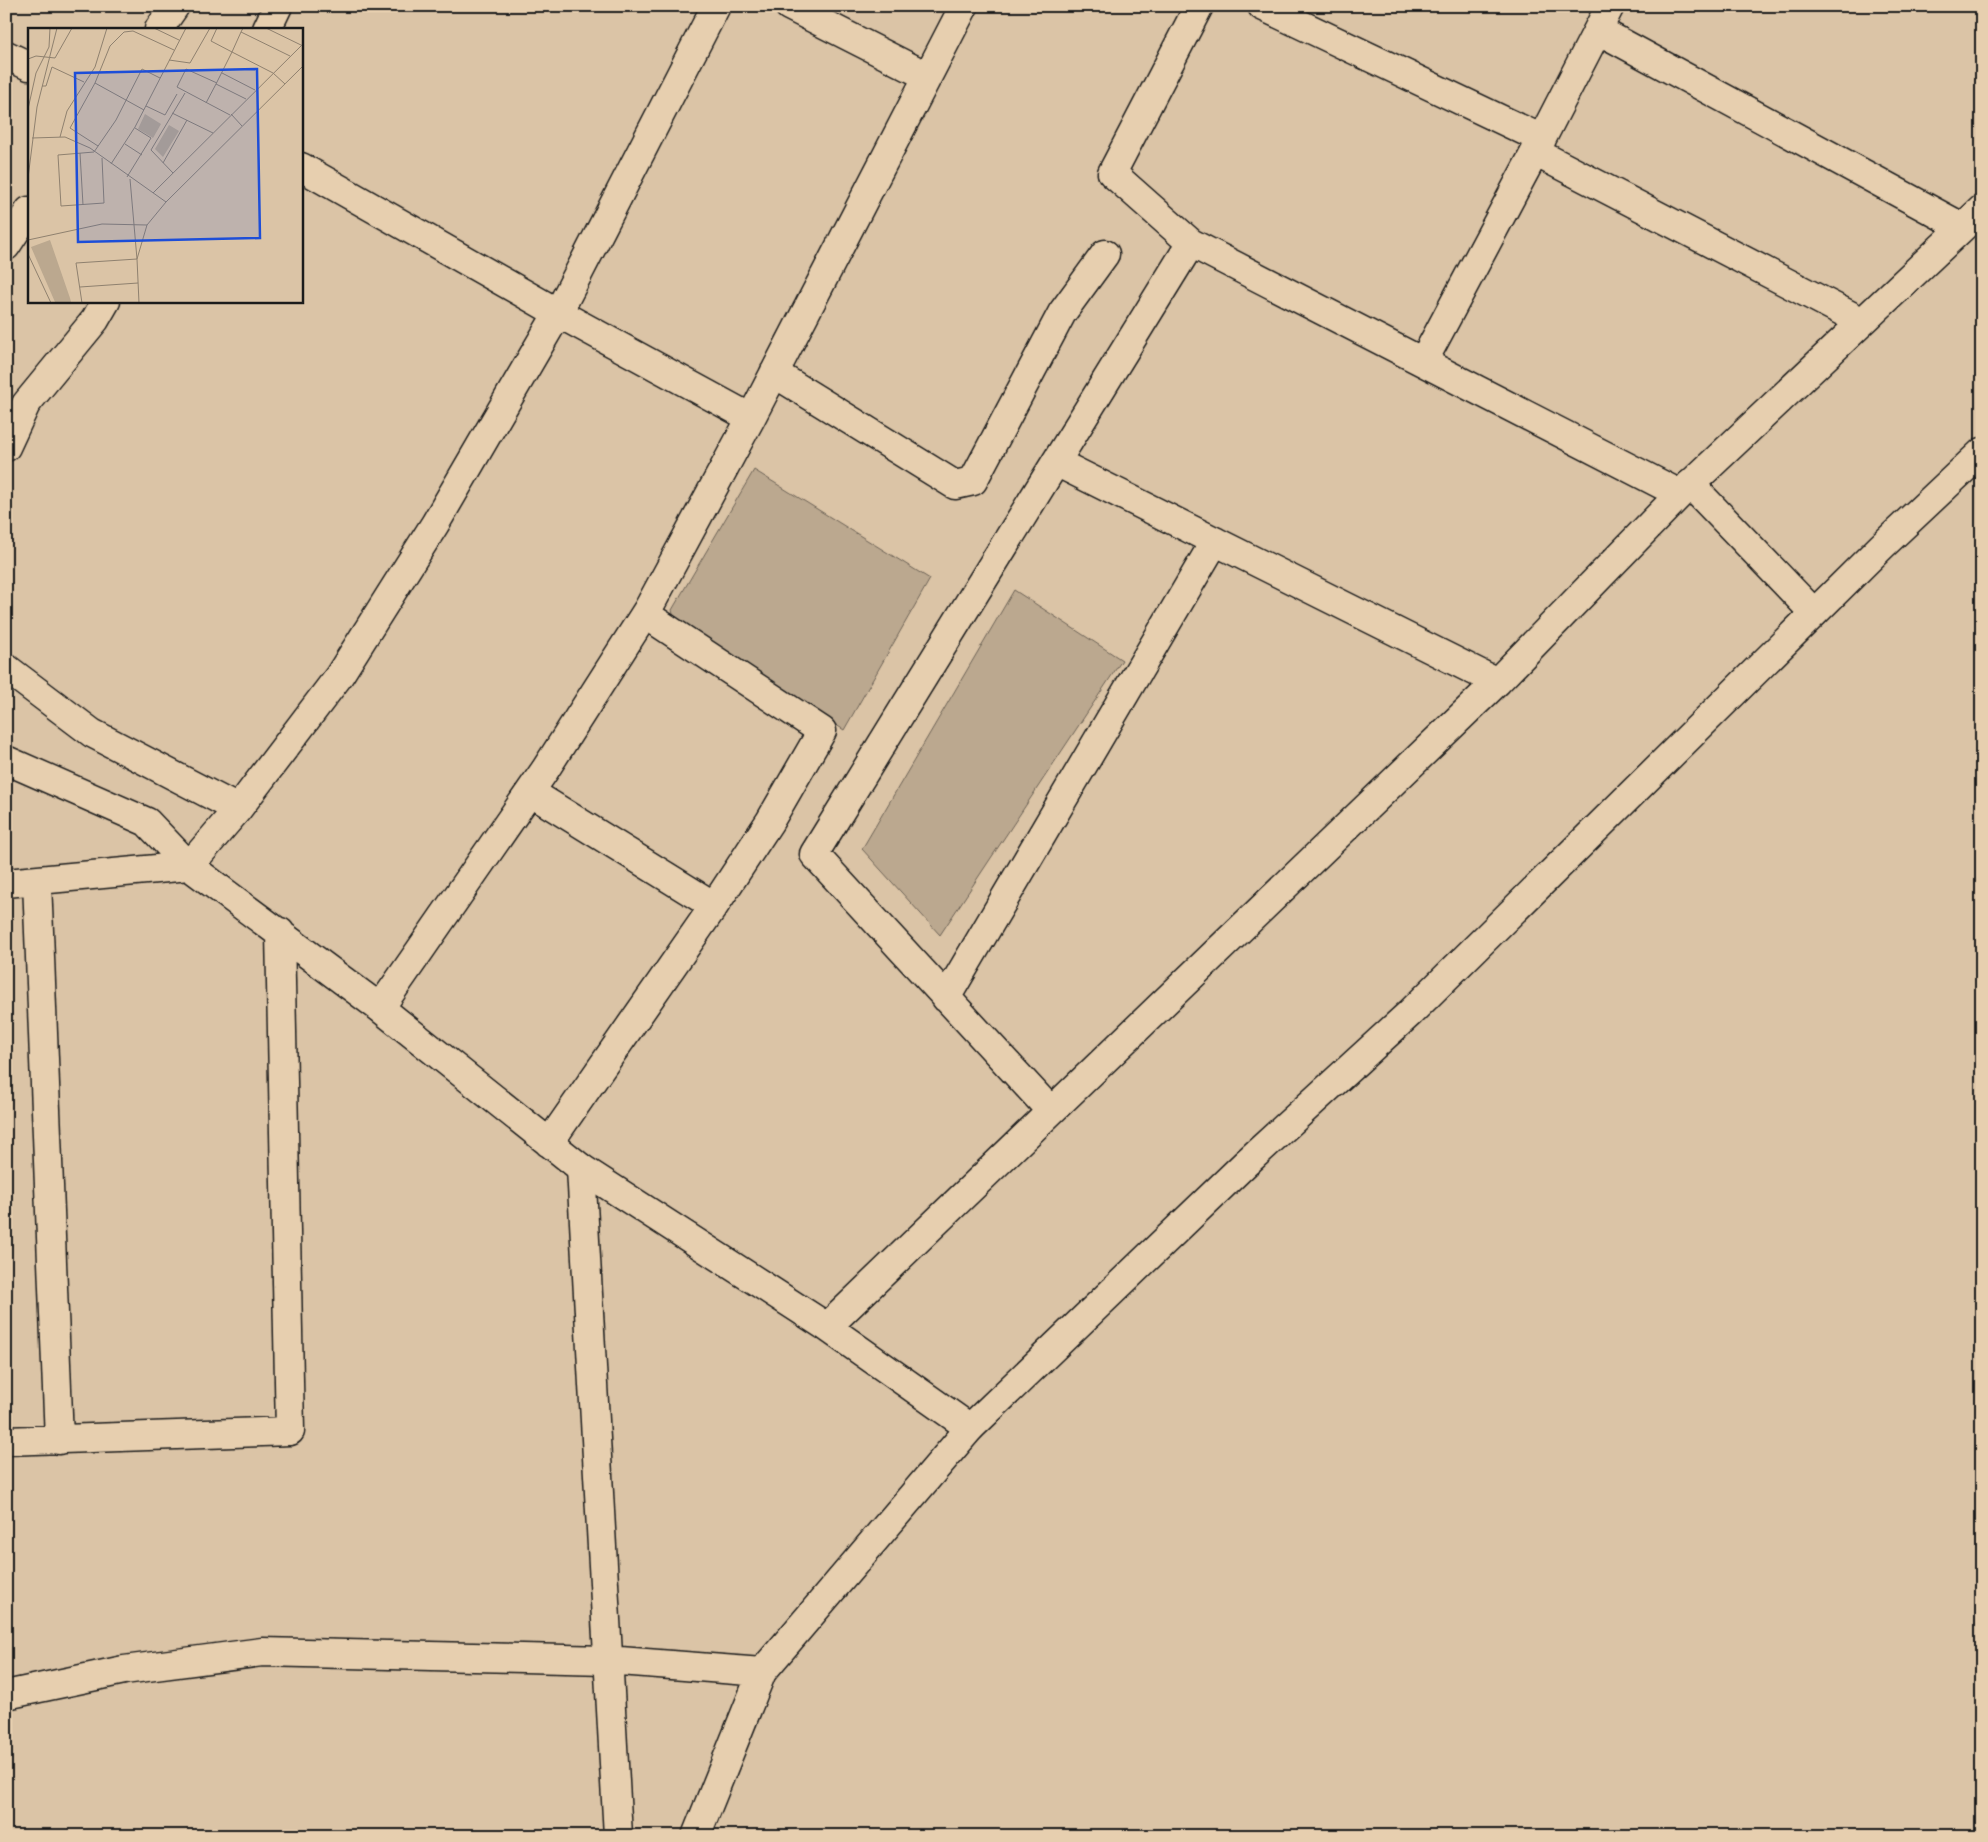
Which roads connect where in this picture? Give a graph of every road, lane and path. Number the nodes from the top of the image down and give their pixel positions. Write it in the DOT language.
graph roads {
  1 [pos="174,6"];
  2 [pos="278,6"];
  3 [pos="716,6"];
  4 [pos="789,6"];
  5 [pos="964,6"];
  6 [pos="1200,6"];
  7 [pos="1262,6"];
  8 [pos="1610,6"];
  9 [pos="160,28"];
  10 [pos="267,28"];
  11 [pos="1598,30"];
  12 [pos="6,55"];
  13 [pos="28,66"];
  14 [pos="927,76"];
  15 [pos="1538,146"];
  16 [pos="302,168"];
  17 [pos="1982,208"];
  18 [pos="28,213"];
  19 [pos="1962,227"];
  20 [pos="1191,243"];
  21 [pos="6,246"];
  22 [pos="1106,254"];
  23 [pos="105,302"];
  24 [pos="558,312"];
  25 [pos="1860,321"];
  26 [pos="1423,362"];
  27 [pos="774,373"];
  28 [pos="751,418"];
  29 [pos="6,447"];
  30 [pos="1982,452"];
  31 [pos="1056,462"];
  32 [pos="1685,489"];
  33 [pos="1215,541"];
  34 [pos="1814,613"];
  35 [pos="645,614"];
  36 [pos="6,668"];
  37 [pos="1497,682"];
  38 [pos="6,760"];
  39 [pos="530,792"];
  40 [pos="238,809"];
  41 [pos="189,866"];
  42 [pos="38,881"];
  43 [pos="6,883"];
  44 [pos="714,906"];
  45 [pos="280,932"];
  46 [pos="946,998"];
  47 [pos="380,1008"];
  48 [pos="1050,1110"];
  49 [pos="549,1143"];
  50 [pos="581,1168"];
  51 [pos="826,1327"];
  52 [pos="970,1428"];
  53 [pos="59,1440"];
  54 [pos="6,1442"];
  55 [pos="607,1660"];
  56 [pos="762,1672"];
  57 [pos="6,1695"];
  58 [pos="618,1836"];
  59 [pos="696,1836"];
  1 -- 9 [label="street"];
  2 -- 10 [label="street"];
  3 -- 24 [label="street"];
  4 -- 14 [label="street"];
  5 -- 14 [label="street"];
  6 -- 20 [label="street"];
  7 -- 15 [label="street"];
  8 -- 11 [label="street"];
  11 -- 15 [label="street"];
  11 -- 19 [label="street"];
  12 -- 13 [label="street"];
  14 -- 27 [label="street"];
  15 -- 25 [label="street"];
  15 -- 26 [label="street"];
  16 -- 24 [label="street"];
  17 -- 19 [label="street"];
  18 -- 21 [label="street"];
  19 -- 25 [label="street"];
  20 -- 26 [label="street"];
  20 -- 31 [label="street"];
  22 -- 27 [label="street"];
  23 -- 29 [label="street"];
  24 -- 28 [label="street"];
  24 -- 40 [label="street"];
  25 -- 32 [label="street"];
  26 -- 32 [label="street"];
  27 -- 28 [label="street"];
  28 -- 35 [label="street"];
  30 -- 34 [label="street"];
  31 -- 33 [label="street"];
  31 -- 46 [label="street"];
  32 -- 34 [label="street"];
  32 -- 37 [label="street"];
  33 -- 37 [label="street"];
  33 -- 46 [label="street"];
  34 -- 52 [label="street"];
  35 -- 39 [label="street"];
  35 -- 44 [label="street"];
  36 -- 40 [label="street"];
  37 -- 48 [label="street"];
  38 -- 41 [label="street"];
  39 -- 44 [label="street"];
  39 -- 47 [label="street"];
  40 -- 41 [label="street"];
  41 -- 42 [label="street"];
  41 -- 45 [label="street"];
  42 -- 43 [label="street"];
  42 -- 53 [label="street"];
  44 -- 49 [label="street"];
  45 -- 47 [label="street"];
  45 -- 53 [label="street"];
  46 -- 48 [label="street"];
  47 -- 49 [label="street"];
  48 -- 51 [label="street"];
  49 -- 50 [label="street"];
  50 -- 51 [label="street"];
  50 -- 55 [label="street"];
  51 -- 52 [label="street"];
  52 -- 56 [label="street"];
  53 -- 54 [label="street"];
  55 -- 56 [label="street"];
  55 -- 57 [label="street"];
  55 -- 58 [label="street"];
  56 -- 59 [label="street"];
}
